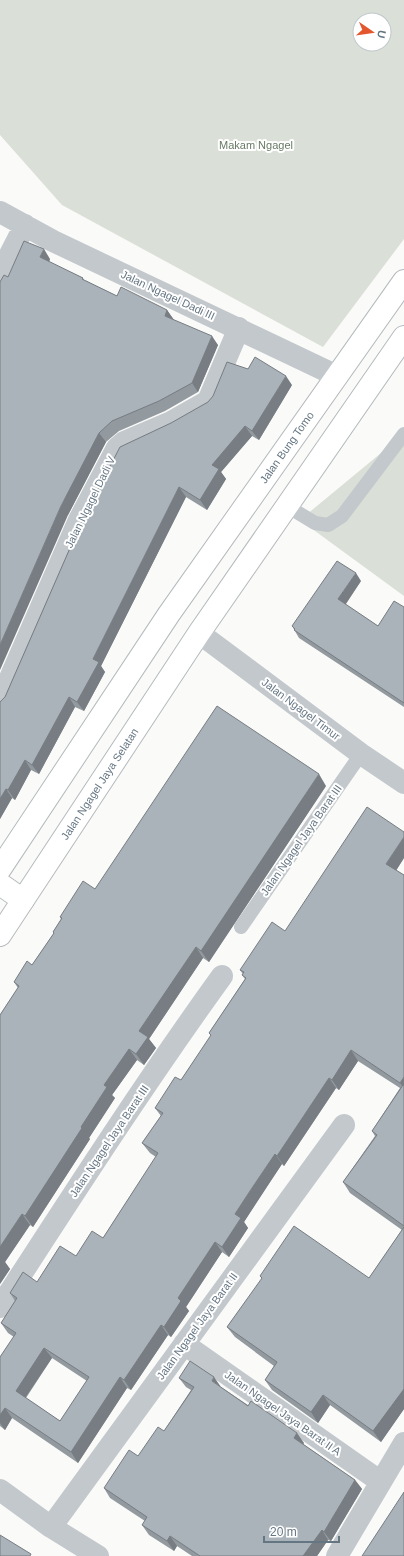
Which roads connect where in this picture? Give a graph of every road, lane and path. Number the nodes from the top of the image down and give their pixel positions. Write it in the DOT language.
graph roads {
  1 [pos="0,212"];
  2 [pos="25,225"];
  3 [pos="0,274"];
  4 [pos="404,281"];
  5 [pos="239,328"];
  6 [pos="404,336"];
  7 [pos="337,376"];
  8 [pos="404,434"];
  9 [pos="287,506"];
  10 [pos="199,633"];
  11 [pos="0,701"];
  12 [pos="361,754"];
  13 [pos="404,783"];
  14 [pos="0,869"];
  15 [pos="0,884"];
  16 [pos="23,900"];
  17 [pos="241,927"];
  18 [pos="0,935"];
  19 [pos="222,976"];
  20 [pos="344,1125"];
  21 [pos="0,1307"];
  22 [pos="184,1344"];
  23 [pos="404,1443"];
  24 [pos="381,1482"];
  25 [pos="0,1490"];
  26 [pos="51,1527"];
  27 [pos="98,1556"];
  28 [pos="337,1556"];
  1 -- 2 [label="street, Jalan Ngagel Dadi III"];
  2 -- 3 [label="street"];
  2 -- 5 [label="street, Jalan Ngagel Dadi III"];
  4 -- 7 [label="main road, Jalan Bung Tomo"];
  5 -- 7 [label="street, Jalan Ngagel Dadi III"];
  5 -- 11 [label="street, Jalan Ngagel Dadi V"];
  6 -- 9 [label="main road"];
  7 -- 14 [label="main road, Jalan Bung Tomo"];
  8 -- 9 [label="lane"];
  9 -- 10 [label="main road"];
  10 -- 12 [label="street, Jalan Ngagel Timur"];
  10 -- 16 [label="main road, Jalan Ngagel Jaya Selatan"];
  12 -- 13 [label="street, Jalan Ngagel Timur"];
  12 -- 17 [label="lane, Jalan Ngagel Jaya Barat III"];
  15 -- 16 [label="main road"];
  16 -- 18 [label="main road, Jalan Ngagel Jaya Selatan"];
  19 -- 21 [label="street, Jalan Ngagel Jaya Barat III"];
  20 -- 22 [label="street, Jalan Ngagel Jaya Barat II"];
  22 -- 24 [label="street, Jalan Ngagel Jaya Barat II A"];
  22 -- 26 [label="street, Jalan Ngagel Jaya Barat II"];
  23 -- 24 [label="street"];
  24 -- 28 [label="street"];
  25 -- 26 [label="street"];
  26 -- 27 [label="street"];
}
